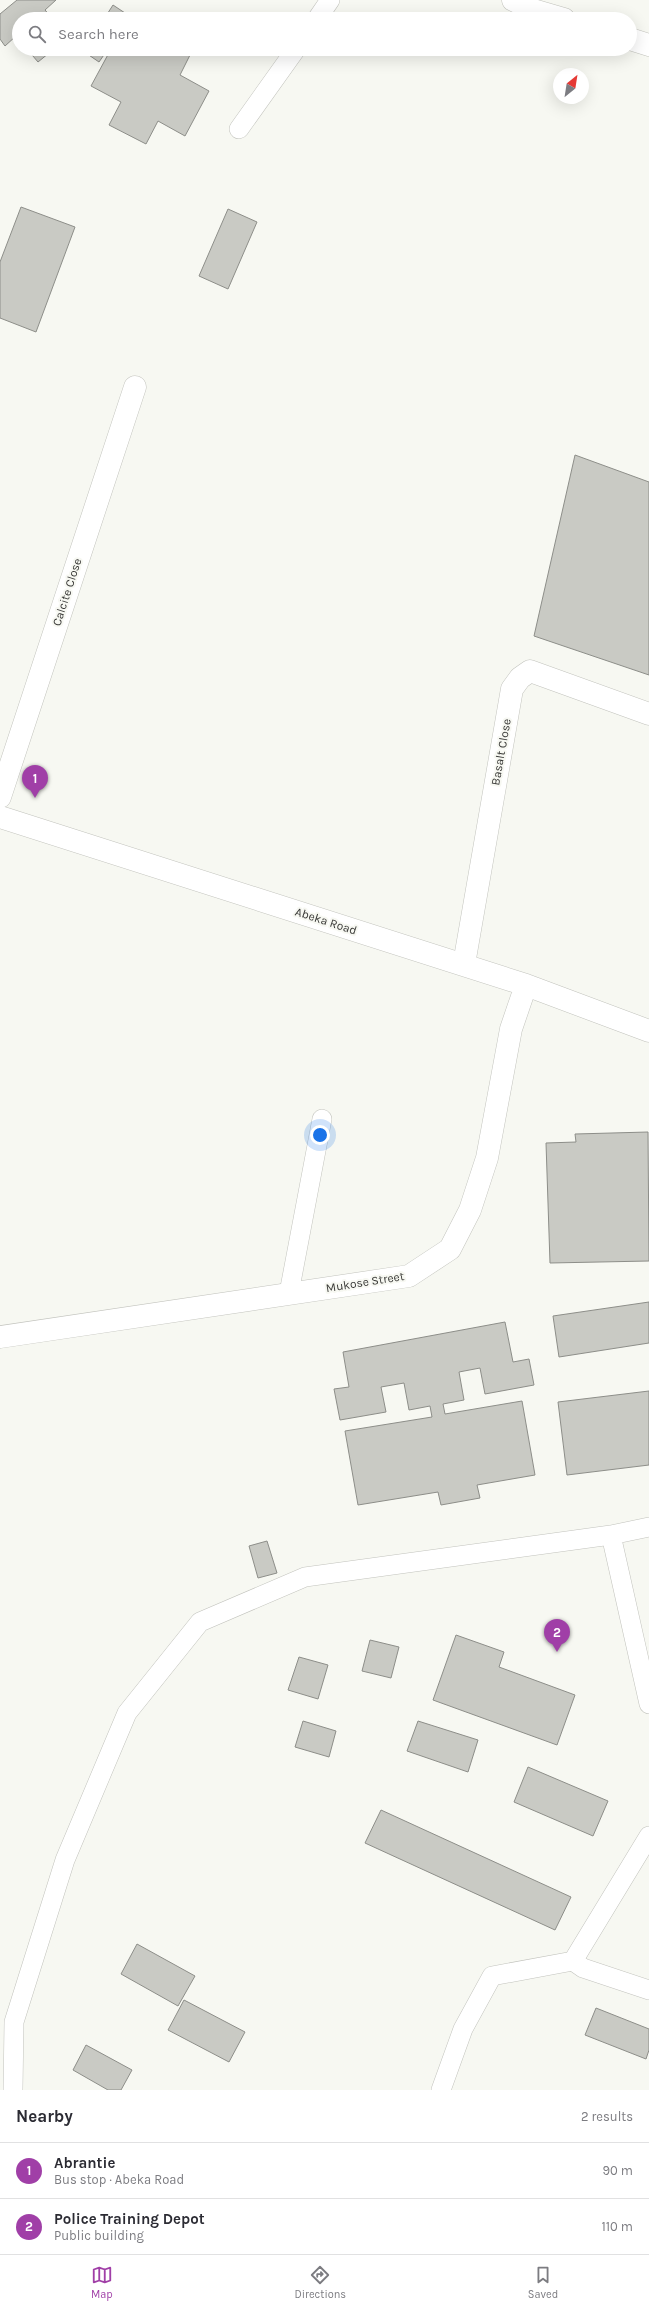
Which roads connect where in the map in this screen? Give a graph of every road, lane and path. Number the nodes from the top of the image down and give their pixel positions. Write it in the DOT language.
graph roads {
  1 [pos="330,0"];
  2 [pos="513,0"];
  3 [pos="322,12"];
  4 [pos="540,12"];
  5 [pos="637,41"];
  6 [pos="649,45"];
  7 [pos="291,56"];
  8 [pos="239,129"];
  9 [pos="135,387"];
  10 [pos="649,714"];
  11 [pos="0,797"];
  12 [pos="0,817"];
  13 [pos="464,964"];
  14 [pos="526,985"];
  15 [pos="649,1031"];
  16 [pos="322,1119"];
  17 [pos="289,1293"];
  18 [pos="0,1337"];
  19 [pos="649,1527"];
  20 [pos="611,1535"];
  21 [pos="649,1704"];
  22 [pos="649,1836"];
  23 [pos="574,1961"];
  24 [pos="649,1990"];
  25 [pos="7,2019"];
  26 [pos="13,2090"];
  27 [pos="441,2090"];
  1 -- 3 [label="lane"];
  2 -- 4 [label="street"];
  5 -- 6 [label="street"];
  7 -- 8 [label="lane"];
  9 -- 11 [label="street, Calcite Close"];
  10 -- 13 [label="street, Basalt Close"];
  12 -- 13 [label="street, Abeka Road"];
  13 -- 14 [label="street, Abeka Road"];
  14 -- 15 [label="street, Abeka Road"];
  14 -- 17 [label="street, Mukose Street"];
  16 -- 17 [label="lane"];
  17 -- 18 [label="street, Mukose Street"];
  19 -- 20 [label="lane"];
  20 -- 21 [label="lane"];
  20 -- 25 [label="lane"];
  22 -- 23 [label="lane"];
  23 -- 24 [label="lane"];
  23 -- 27 [label="lane"];
  25 -- 26 [label="lane"];
}
